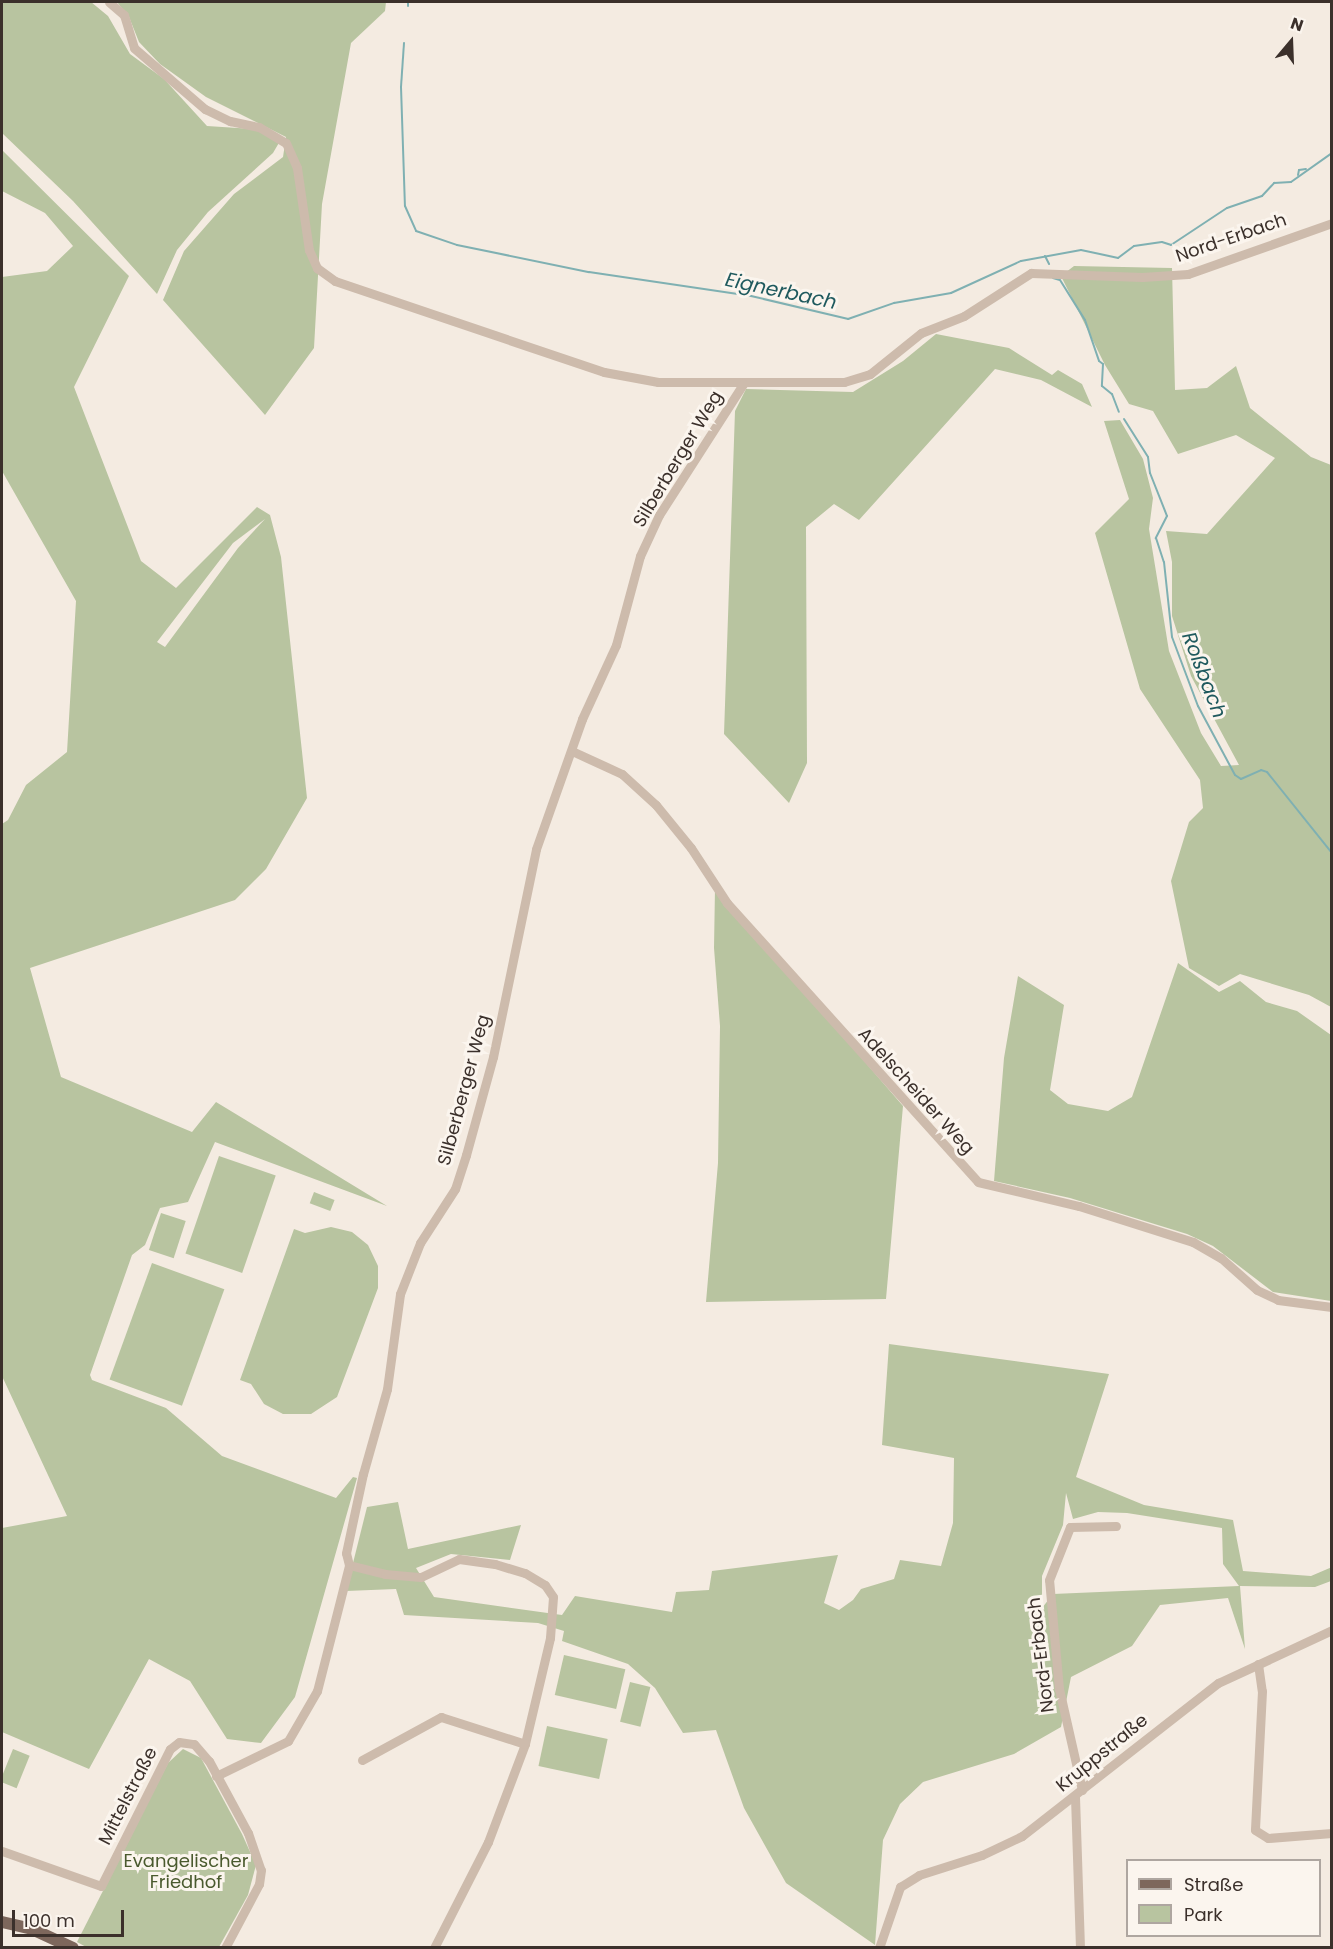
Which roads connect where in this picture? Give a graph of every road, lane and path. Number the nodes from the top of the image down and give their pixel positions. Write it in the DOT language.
graph roads {
  1 [pos="109,2"];
  2 [pos="1332,222"];
  3 [pos="743,384"];
  4 [pos="572,751"];
  5 [pos="1332,1307"];
  6 [pos="1116,1526"];
  7 [pos="349,1565"];
  8 [pos="1332,1630"];
  9 [pos="1258,1664"];
  10 [pos="525,1744"];
  11 [pos="363,1760"];
  12 [pos="216,1776"];
  13 [pos="1078,1794"];
  14 [pos="1332,1833"];
  15 [pos="2,1851"];
  16 [pos="2,1922"];
  17 [pos="73,1947"];
  18 [pos="225,1947"];
  19 [pos="434,1947"];
  20 [pos="879,1947"];
  21 [pos="1080,1947"];
  1 -- 3 [label="street"];
  2 -- 3 [label="street, Nord-Erbach"];
  3 -- 4 [label="street, Silberberger Weg"];
  4 -- 5 [label="street, Adelscheider Weg"];
  4 -- 7 [label="street, Silberberger Weg"];
  6 -- 13 [label="street, Nord-Erbach"];
  7 -- 10 [label="street"];
  7 -- 12 [label="street, Silberberger Weg"];
  8 -- 9 [label="street, Kruppstraße"];
  9 -- 13 [label="street, Kruppstraße"];
  9 -- 14 [label="street"];
  10 -- 11 [label="street"];
  10 -- 19 [label="street"];
  12 -- 15 [label="street, Mittelstraße"];
  12 -- 18 [label="street"];
  13 -- 20 [label="street, Kruppstraße"];
  13 -- 21 [label="street"];
  16 -- 17 [label="main road"];
}
